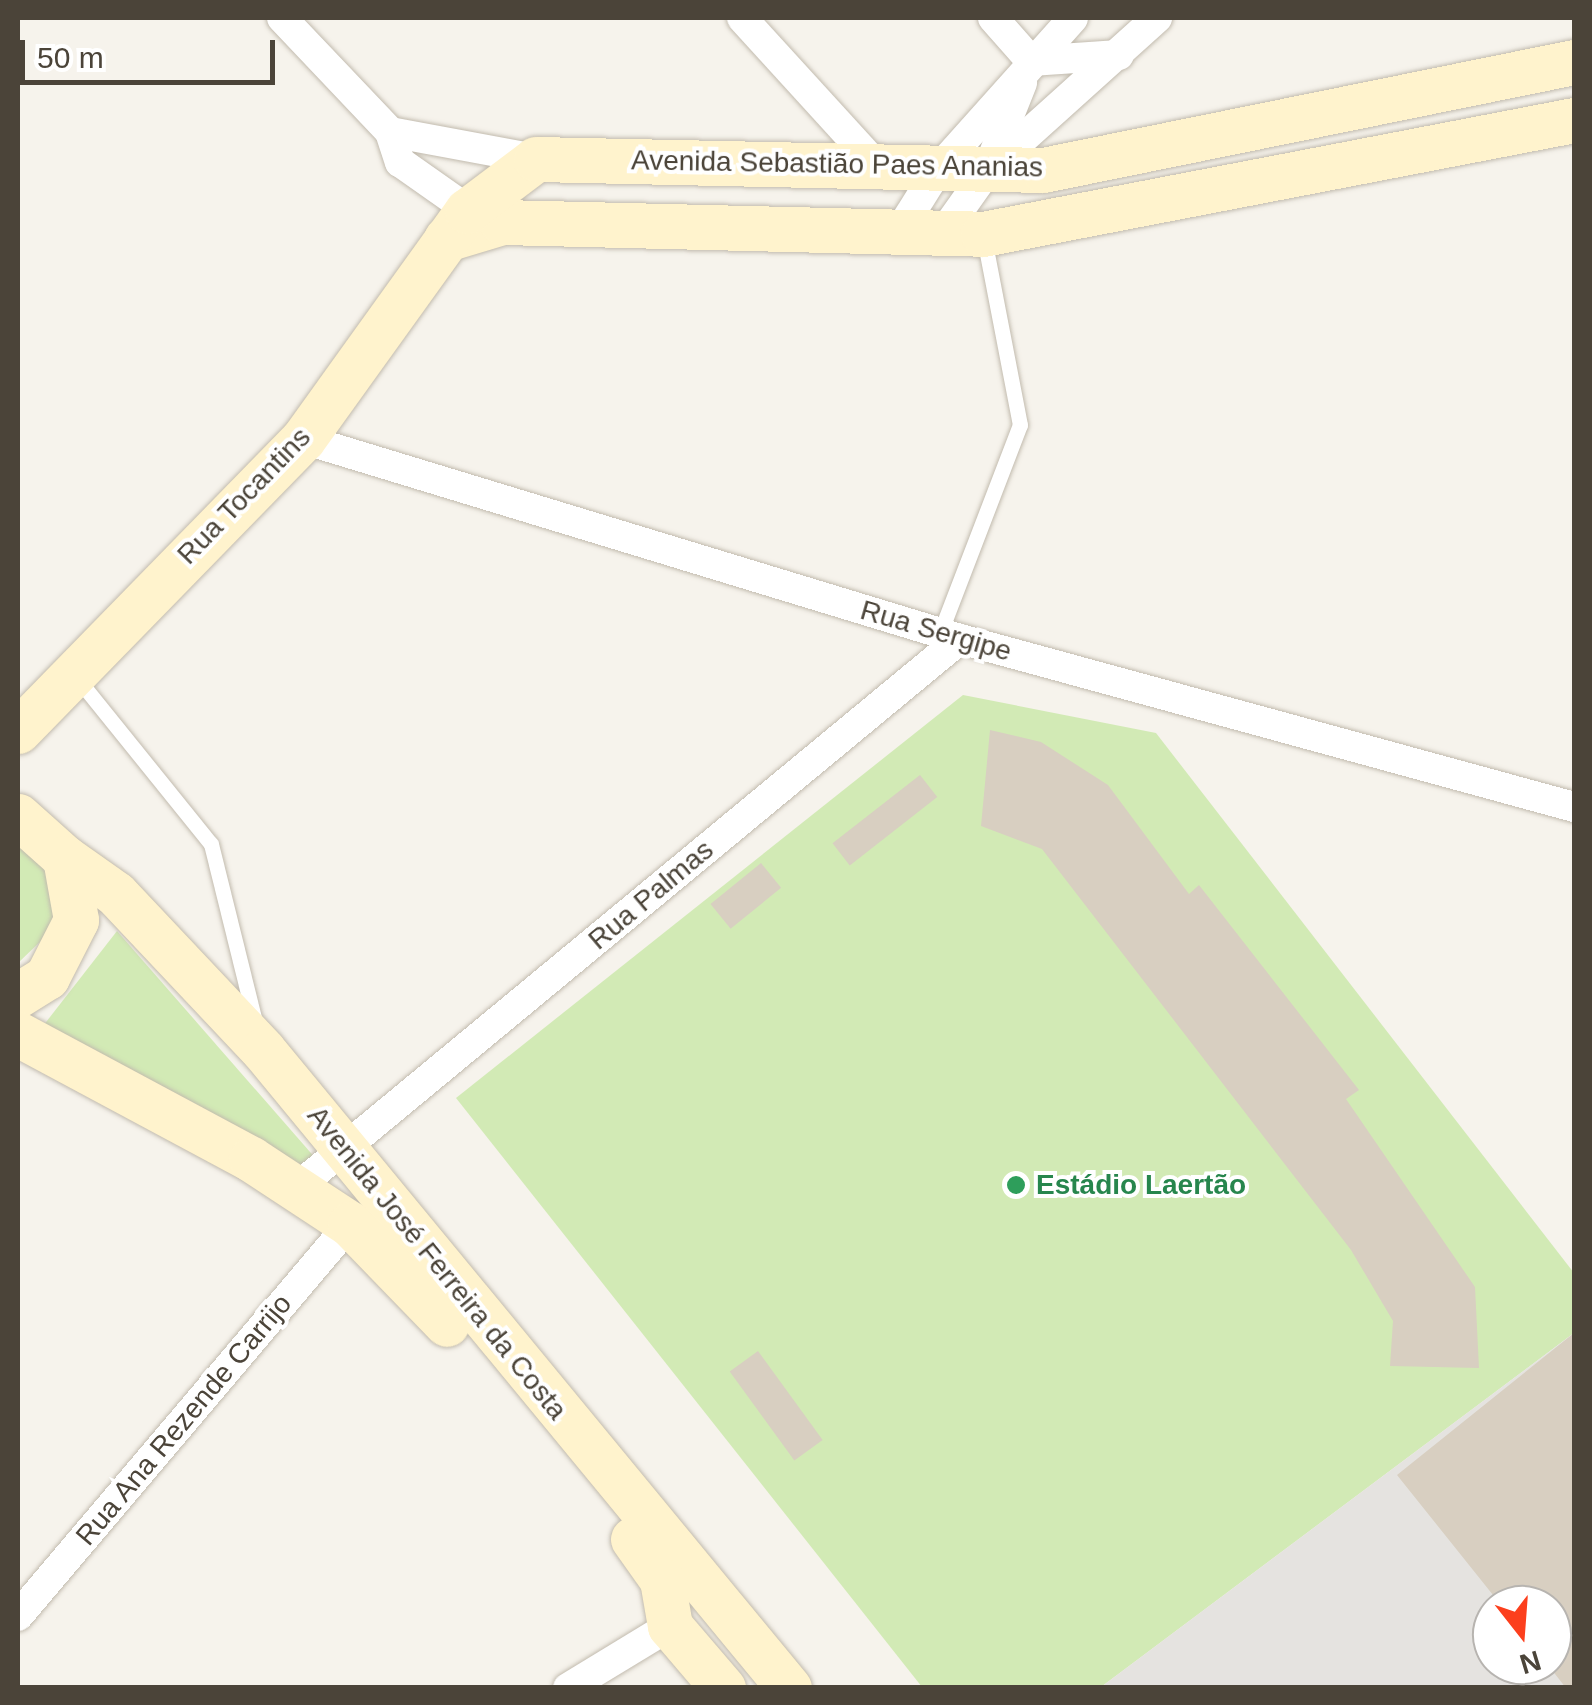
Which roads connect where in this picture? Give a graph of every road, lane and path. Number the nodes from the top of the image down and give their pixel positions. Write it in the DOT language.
graph roads {
  1 [pos="282,18"];
  2 [pos="742,18"];
  3 [pos="993,18"];
  4 [pos="1073,18"];
  5 [pos="1157,18"];
  6 [pos="1121,55"];
  7 [pos="1030,61"];
  8 [pos="1574,62"];
  9 [pos="1574,120"];
  10 [pos="390,132"];
  11 [pos="536,159"];
  12 [pos="877,166"];
  13 [pos="939,168"];
  14 [pos="987,171"];
  15 [pos="468,225"];
  16 [pos="942,232"];
  17 [pos="303,439"];
  18 [pos="950,636"];
  19 [pos="72,672"];
  20 [pos="18,731"];
  21 [pos="1574,807"];
  22 [pos="18,816"];
  23 [pos="64,858"];
  24 [pos="18,995"];
  25 [pos="18,1034"];
  26 [pos="263,1050"];
  27 [pos="343,1151"];
  28 [pos="295,1189"];
  29 [pos="350,1224"];
  30 [pos="18,1616"];
  31 [pos="670,1626"];
  32 [pos="568,1688"];
  33 [pos="723,1688"];
  34 [pos="789,1688"];
  1 -- 10 [label="street"];
  2 -- 12 [label="street"];
  3 -- 7 [label="street"];
  4 -- 7 [label="street"];
  5 -- 6 [label="street"];
  6 -- 7 [label="street"];
  6 -- 14 [label="street"];
  7 -- 13 [label="street"];
  7 -- 14 [label="street"];
  8 -- 14 [label="main road, Avenida Sebastião Paes Ananias"];
  9 -- 16 [label="main road, Avenida Sebastião Paes Ananias"];
  10 -- 11 [label="street"];
  10 -- 15 [label="street"];
  11 -- 12 [label="main road, Avenida Sebastião Paes Ananias"];
  11 -- 15 [label="main road"];
  12 -- 13 [label="main road, Avenida Sebastião Paes Ananias"];
  13 -- 14 [label="main road, Avenida Sebastião Paes Ananias"];
  13 -- 16 [label="street"];
  14 -- 16 [label="street"];
  15 -- 16 [label="main road, Avenida Sebastião Paes Ananias"];
  15 -- 17 [label="main road, Rua Tocantins"];
  16 -- 18 [label="lane"];
  17 -- 18 [label="street, Rua Sergipe"];
  17 -- 19 [label="main road, Rua Tocantins"];
  18 -- 21 [label="street, Rua Sergipe"];
  18 -- 27 [label="street, Rua Palmas"];
  19 -- 20 [label="main road, Rua Tocantins"];
  19 -- 26 [label="lane"];
  22 -- 23 [label="main road, Avenida José Ferreira da Costa"];
  23 -- 24 [label="main road"];
  23 -- 26 [label="main road, Avenida José Ferreira da Costa"];
  25 -- 28 [label="main road, Avenida José Ferreira da Costa"];
  26 -- 27 [label="main road, Avenida José Ferreira da Costa"];
  27 -- 28 [label="street, Rua Palmas"];
  27 -- 34 [label="main road, Avenida José Ferreira da Costa"];
  28 -- 29 [label="main road, Avenida José Ferreira da Costa"];
  29 -- 30 [label="street, Rua Ana Rezende Carrijo"];
  29 -- 31 [label="main road, Avenida José Ferreira da Costa"];
  31 -- 32 [label="street"];
  31 -- 33 [label="main road, Avenida José Ferreira da Costa"];
}
